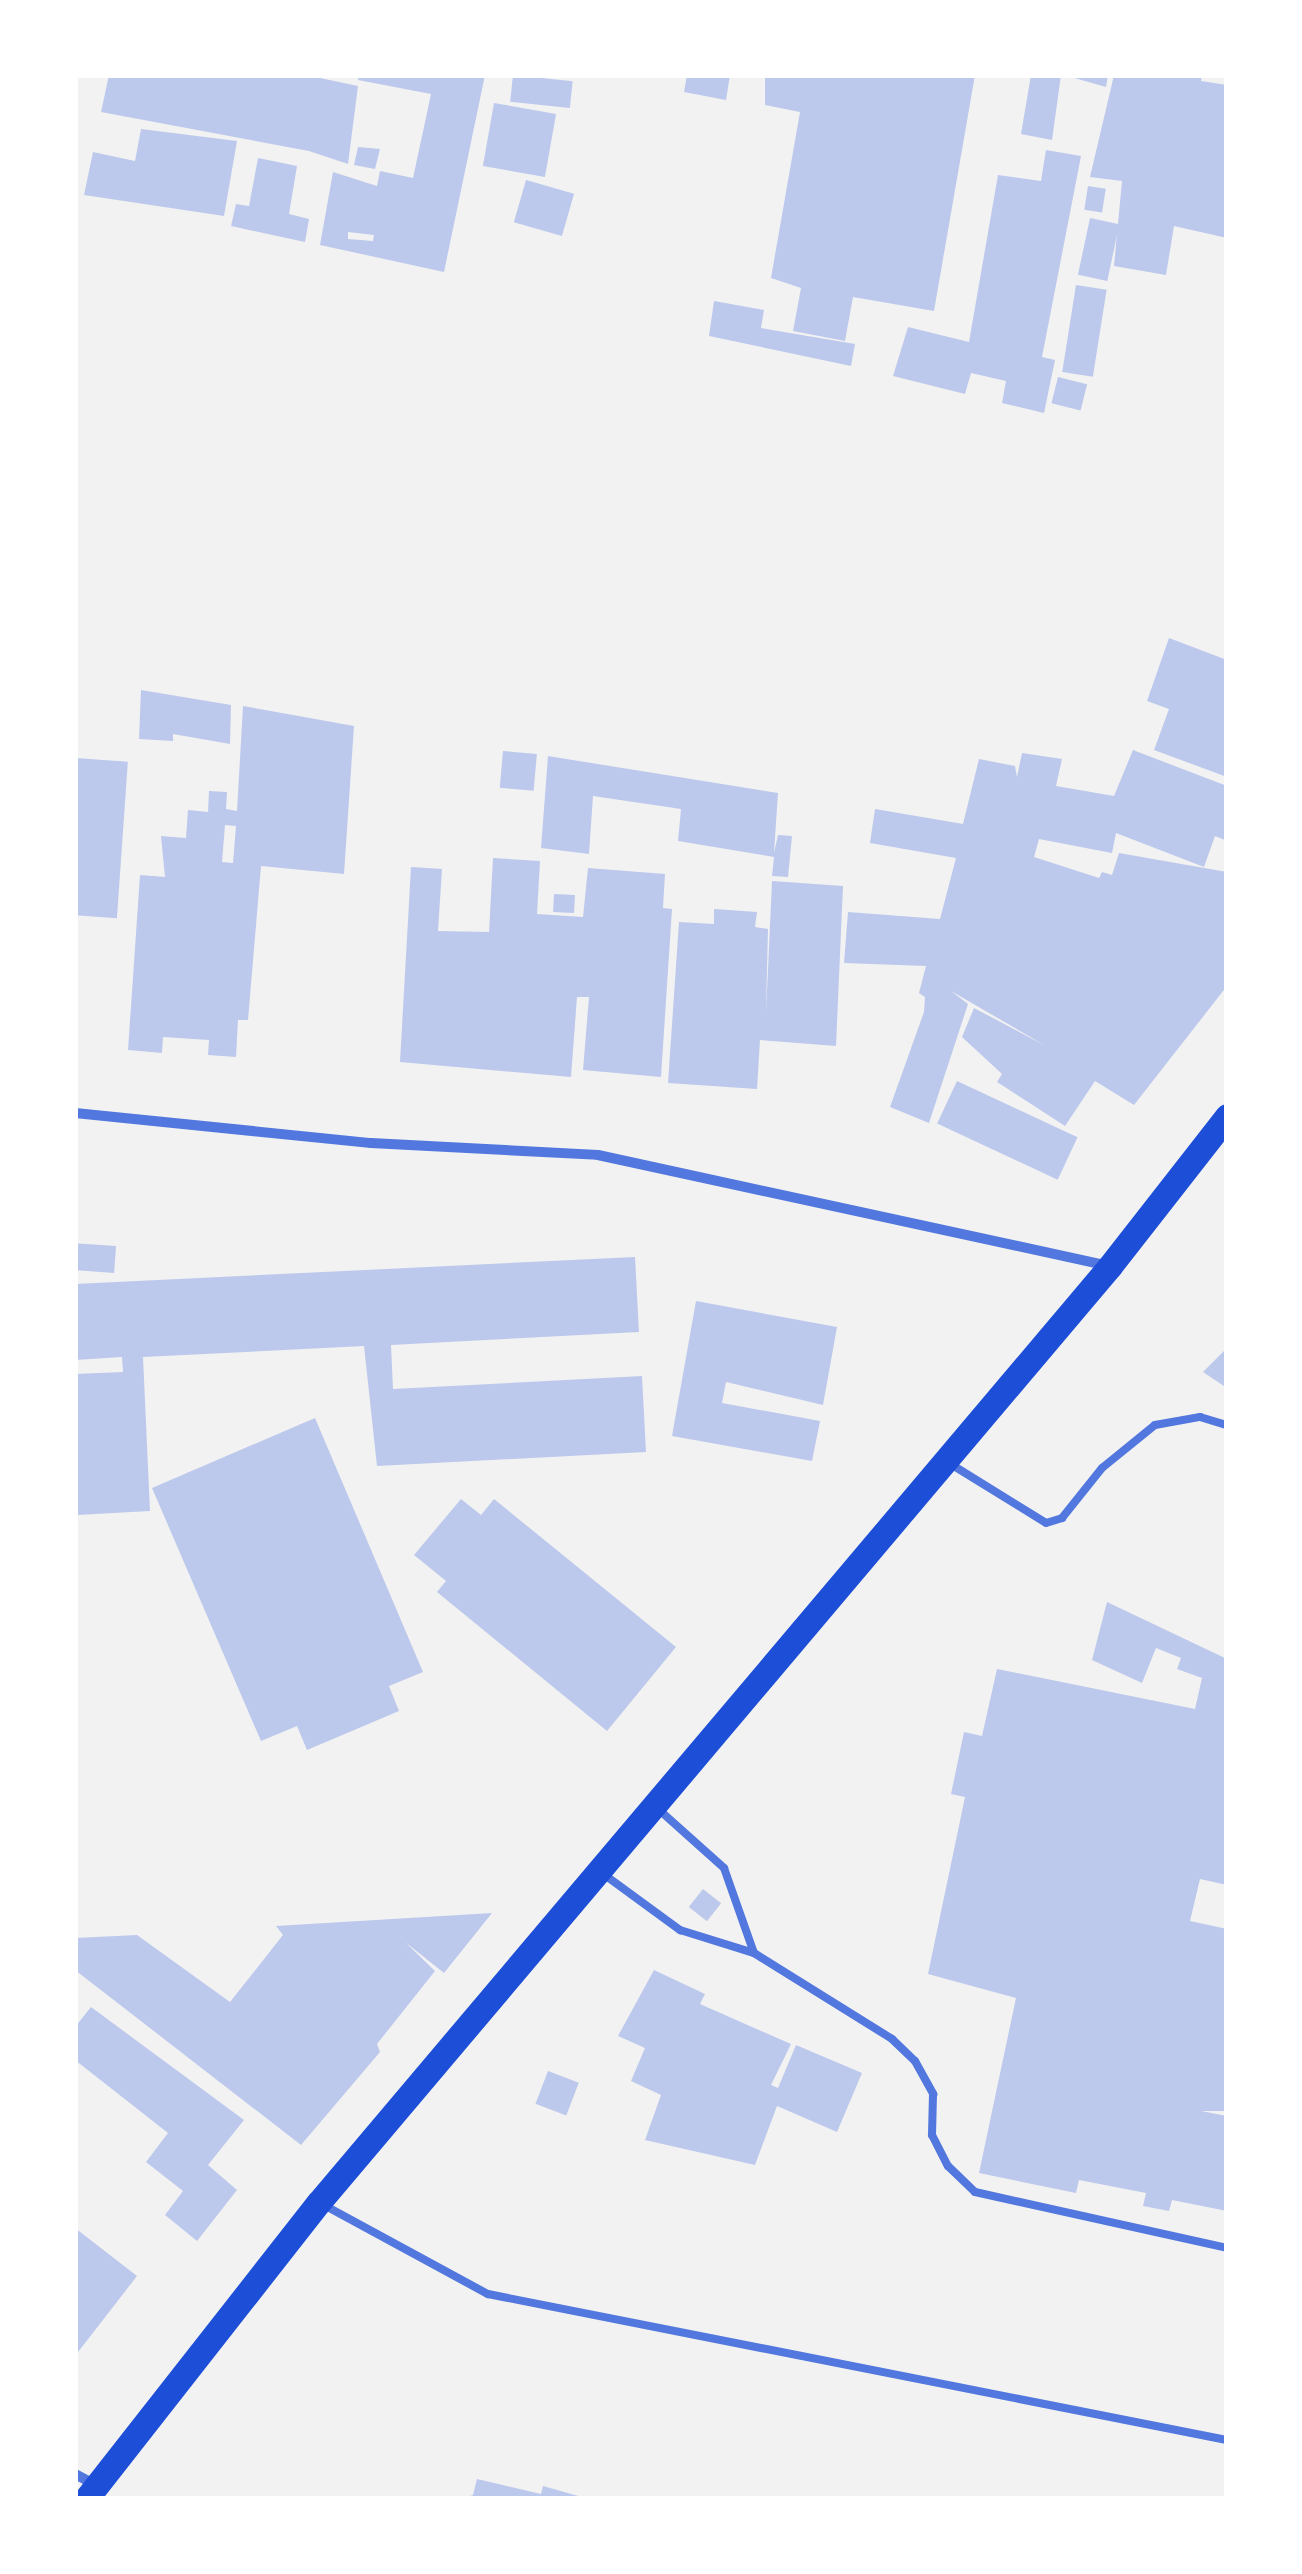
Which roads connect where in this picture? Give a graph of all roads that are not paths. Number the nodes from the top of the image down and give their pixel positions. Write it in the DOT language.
graph roads {
  1 [pos="75,1113"];
  2 [pos="1227,1116"];
  3 [pos="1110,1266"];
  4 [pos="1227,1425"];
  5 [pos="946,1460"];
  6 [pos="654,1806"];
  7 [pos="598,1870"];
  8 [pos="754,1953"];
  9 [pos="318,2202"];
  10 [pos="1227,2248"];
  11 [pos="1227,2440"];
  12 [pos="86,2486"];
  1 -- 3 [label="street"];
  2 -- 3 [label="main road"];
  3 -- 5 [label="main road"];
  4 -- 5 [label="lane"];
  5 -- 6 [label="main road"];
  6 -- 7 [label="main road"];
  6 -- 8 [label="lane"];
  7 -- 8 [label="lane"];
  7 -- 9 [label="main road"];
  8 -- 10 [label="lane"];
  9 -- 11 [label="lane"];
  9 -- 12 [label="main road"];
}
